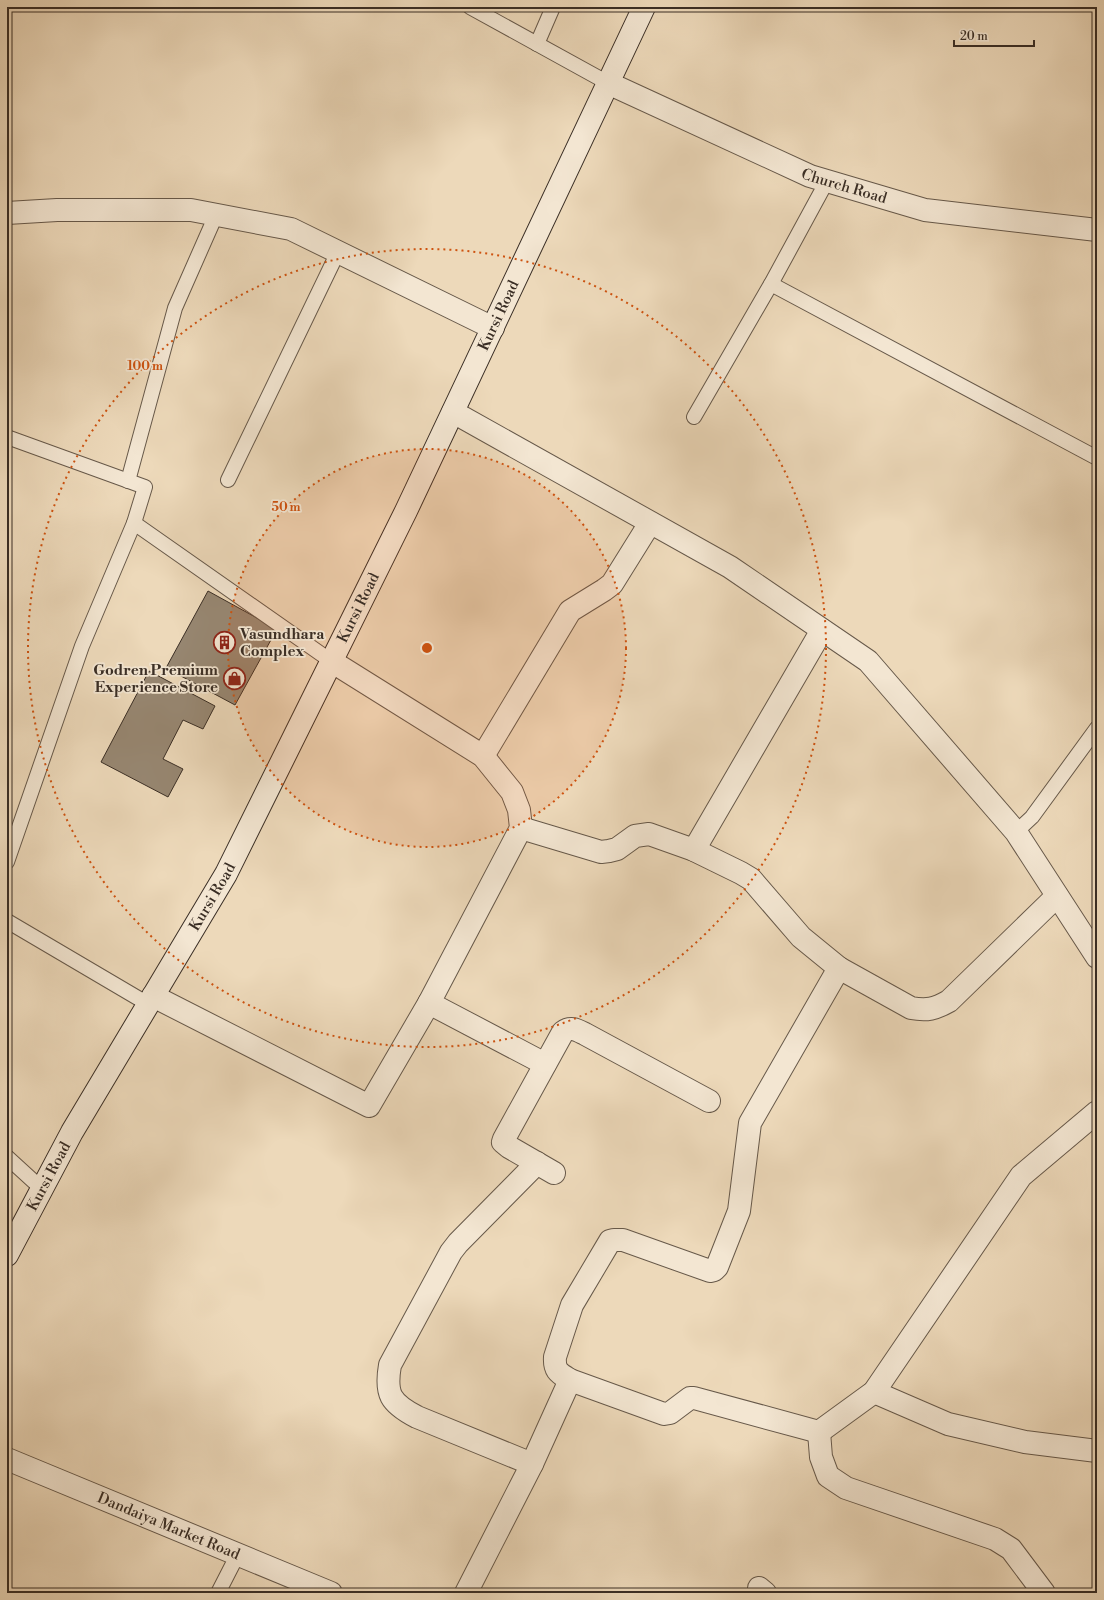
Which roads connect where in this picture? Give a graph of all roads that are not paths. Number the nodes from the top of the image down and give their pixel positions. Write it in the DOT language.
graph roads {
  1 [pos="470,7"];
  2 [pos="553,7"];
  3 [pos="644,7"];
  4 [pos="537,44"];
  5 [pos="608,83"];
  6 [pos="827,181"];
  7 [pos="7,213"];
  8 [pos="216,215"];
  9 [pos="1097,230"];
  10 [pos="338,252"];
  11 [pos="770,284"];
  12 [pos="493,328"];
  13 [pos="453,412"];
  14 [pos="694,417"];
  15 [pos="7,437"];
  16 [pos="1097,458"];
  17 [pos="128,480"];
  18 [pos="228,480"];
  19 [pos="134,522"];
  20 [pos="650,522"];
  21 [pos="822,630"];
  22 [pos="331,661"];
  23 [pos="1097,728"];
  24 [pos="483,756"];
  25 [pos="521,828"];
  26 [pos="1016,832"];
  27 [pos="694,850"];
  28 [pos="8,855"];
  29 [pos="1057,896"];
  30 [pos="7,920"];
  31 [pos="1097,957"];
  32 [pos="840,968"];
  33 [pos="150,1000"];
  34 [pos="429,1004"];
  35 [pos="545,1064"];
  36 [pos="710,1101"];
  37 [pos="1097,1112"];
  38 [pos="7,1157"];
  39 [pos="42,1189"];
  40 [pos="7,1255"];
  41 [pos="570,1380"];
  42 [pos="874,1392"];
  43 [pos="819,1432"];
  44 [pos="1097,1451"];
  45 [pos="7,1459"];
  46 [pos="532,1464"];
  47 [pos="238,1554"];
  48 [pos="218,1593"];
  49 [pos="331,1593"];
  50 [pos="466,1593"];
  51 [pos="1044,1593"];
  1 -- 4 [label="lane"];
  2 -- 4 [label="lane"];
  3 -- 5 [label="street, Kursi Road"];
  4 -- 5 [label="lane"];
  5 -- 6 [label="street, Church Road"];
  5 -- 12 [label="street, Kursi Road"];
  6 -- 9 [label="street, Church Road"];
  6 -- 11 [label="lane"];
  7 -- 8 [label="street"];
  8 -- 10 [label="street"];
  8 -- 17 [label="lane"];
  10 -- 12 [label="street"];
  10 -- 18 [label="lane"];
  11 -- 14 [label="lane"];
  11 -- 16 [label="lane"];
  12 -- 13 [label="street, Kursi Road"];
  13 -- 20 [label="street"];
  13 -- 22 [label="street, Kursi Road"];
  15 -- 17 [label="lane"];
  17 -- 19 [label="lane"];
  19 -- 22 [label="lane"];
  19 -- 28 [label="lane"];
  20 -- 21 [label="street"];
  20 -- 24 [label="street"];
  21 -- 26 [label="street"];
  21 -- 27 [label="street"];
  22 -- 24 [label="street"];
  22 -- 33 [label="street, Kursi Road"];
  23 -- 26 [label="lane"];
  24 -- 25 [label="street"];
  25 -- 27 [label="street"];
  25 -- 34 [label="street"];
  26 -- 29 [label="street"];
  27 -- 32 [label="street"];
  29 -- 31 [label="street"];
  29 -- 32 [label="street"];
  30 -- 33 [label="lane"];
  32 -- 41 [label="street"];
  33 -- 34 [label="street"];
  33 -- 39 [label="street, Kursi Road"];
  34 -- 35 [label="street"];
  35 -- 36 [label="street"];
  35 -- 46 [label="street"];
  37 -- 42 [label="street"];
  38 -- 39 [label="lane"];
  39 -- 40 [label="street, Kursi Road"];
  41 -- 43 [label="street"];
  41 -- 46 [label="street"];
  42 -- 43 [label="street"];
  42 -- 44 [label="street"];
  43 -- 51 [label="street"];
  45 -- 47 [label="street, Dandaiya Market Road"];
  46 -- 50 [label="street"];
  47 -- 48 [label="lane"];
  47 -- 49 [label="street, Dandaiya Market Road"];
}
